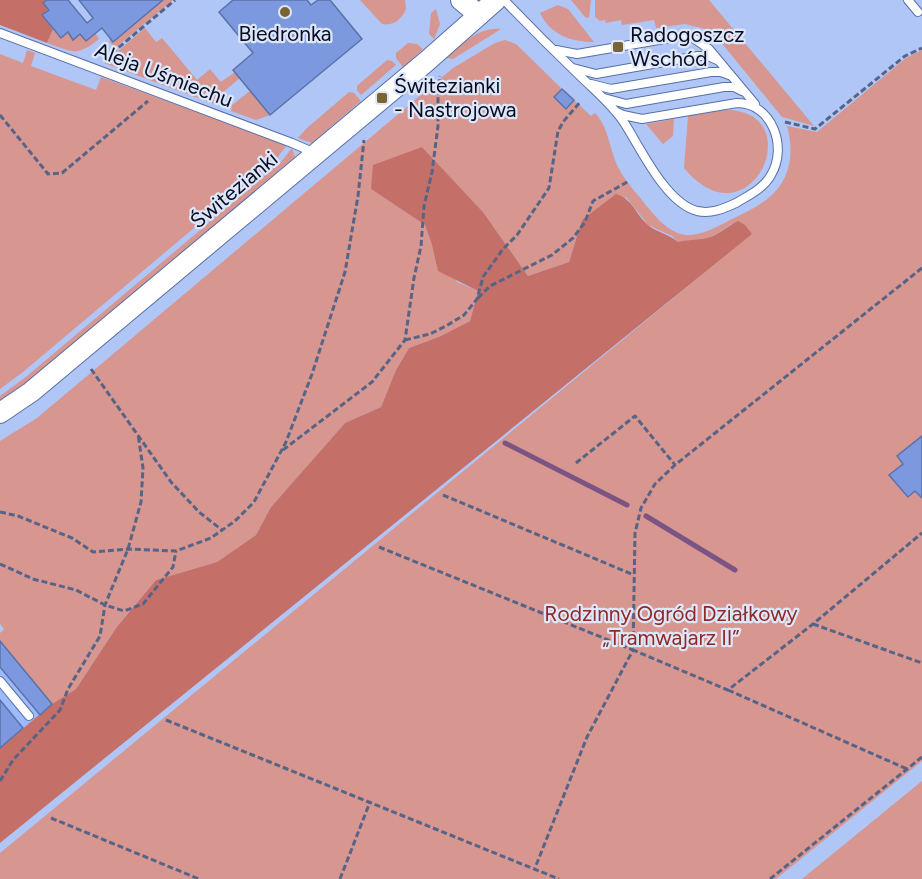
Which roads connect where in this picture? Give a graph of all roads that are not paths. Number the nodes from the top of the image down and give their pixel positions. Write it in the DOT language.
graph roads {
  1 [pos="461,0"];
  2 [pos="496,0"];
  3 [pos="504,0"];
  4 [pos="908,0"];
  5 [pos="918,12"];
  6 [pos="479,15"];
  7 [pos="0,33"];
  8 [pos="549,46"];
  9 [pos="722,65"];
  10 [pos="569,66"];
  11 [pos="735,80"];
  12 [pos="585,81"];
  13 [pos="600,96"];
  14 [pos="748,96"];
  15 [pos="615,111"];
  16 [pos="761,111"];
  17 [pos="316,154"];
  18 [pos="0,413"];
  19 [pos="0,681"];
  20 [pos="29,716"];
  1 -- 6 [label="street"];
  2 -- 6 [label="street, Świtezianki"];
  3 -- 8 [label="lane"];
  4 -- 5 [label="lane"];
  6 -- 17 [label="street, Świtezianki"];
  7 -- 17 [label="lane, Aleja Uśmiechu"];
  8 -- 9 [label="lane"];
  8 -- 10 [label="lane"];
  9 -- 10 [label="lane"];
  9 -- 11 [label="lane"];
  10 -- 12 [label="lane"];
  11 -- 12 [label="lane"];
  11 -- 14 [label="lane"];
  12 -- 13 [label="lane"];
  13 -- 14 [label="lane"];
  13 -- 15 [label="lane"];
  14 -- 16 [label="lane"];
  15 -- 16 [label="lane"];
  15 -- 16 [label="lane"];
  17 -- 18 [label="street, Świtezianki"];
  19 -- 20 [label="lane"];
}
